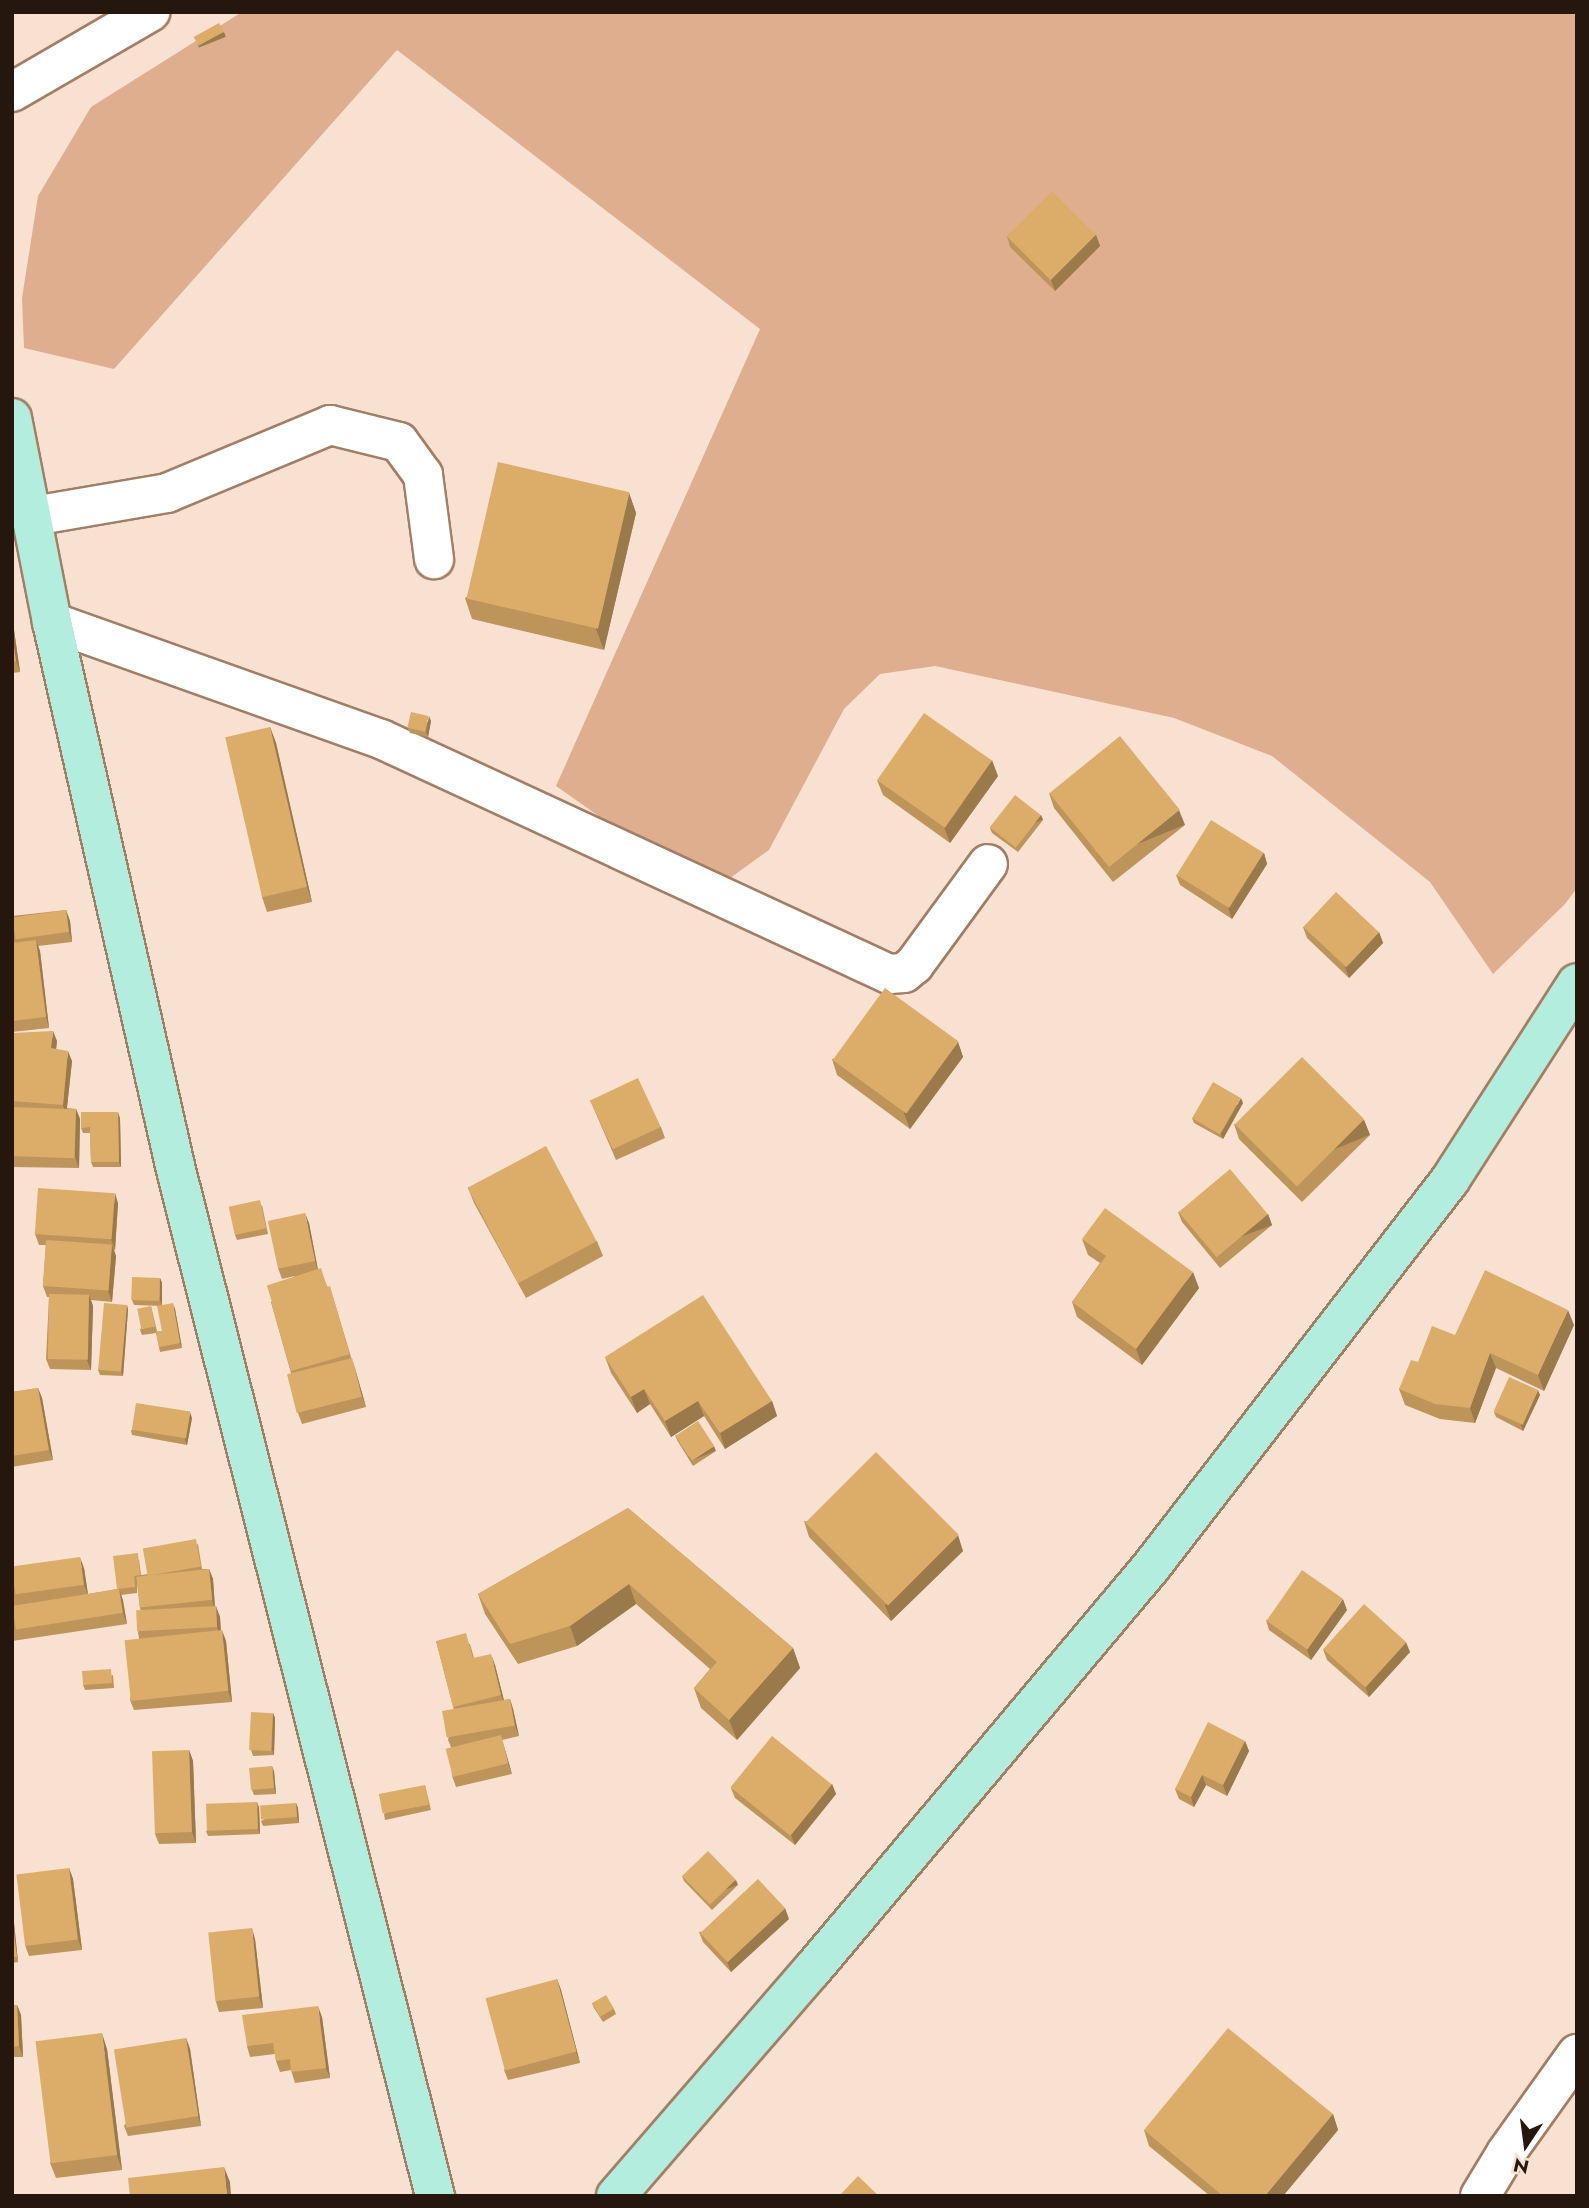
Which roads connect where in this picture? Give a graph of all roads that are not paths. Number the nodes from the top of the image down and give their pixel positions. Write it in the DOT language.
graph roads {
  1 [pos="150,12"];
  2 [pos="12,92"];
  3 [pos="12,418"];
  4 [pos="33,516"];
  5 [pos="434,559"];
  6 [pos="52,622"];
  7 [pos="988,864"];
  8 [pos="1577,983"];
  9 [pos="1577,2054"];
  10 [pos="435,2196"];
  11 [pos="616,2196"];
  12 [pos="1480,2196"];
  1 -- 2 [label="street"];
  3 -- 4 [label="main road"];
  4 -- 5 [label="street"];
  4 -- 6 [label="main road"];
  6 -- 7 [label="street"];
  6 -- 10 [label="main road"];
  8 -- 11 [label="main road"];
  9 -- 12 [label="street"];
}
